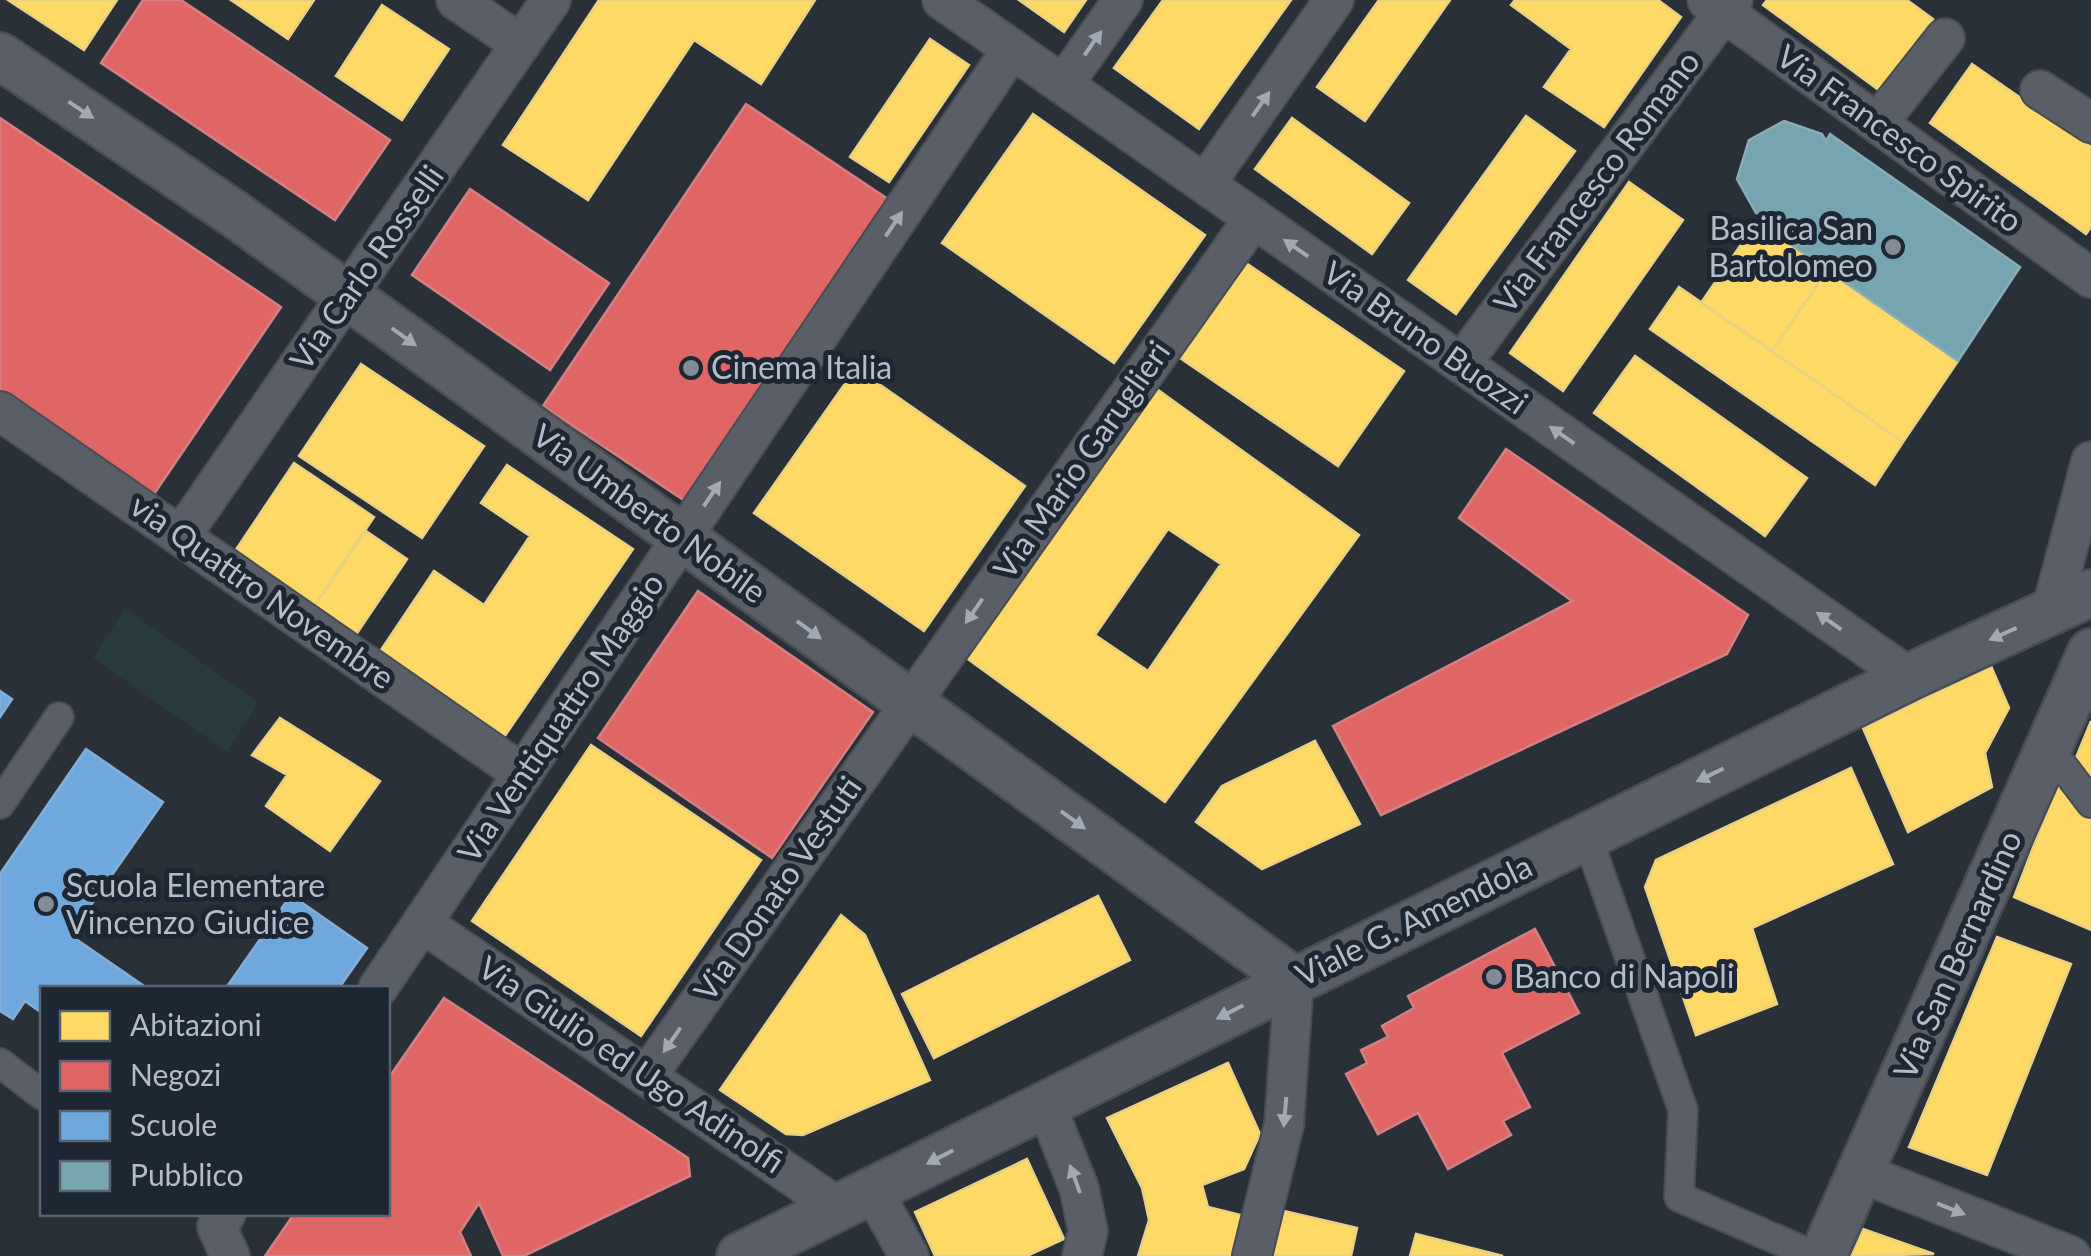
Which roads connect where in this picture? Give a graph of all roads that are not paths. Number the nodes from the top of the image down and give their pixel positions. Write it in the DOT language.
graph roads {
  1 [pos="456,0"];
  2 [pos="550,0"];
  3 [pos="1123,0"];
  4 [pos="1334,0"];
  5 [pos="946,1"];
  6 [pos="1722,4"];
  7 [pos="1945,38"];
  8 [pos="521,44"];
  9 [pos="1012,50"];
  10 [pos="0,56"];
  11 [pos="1063,85"];
  12 [pos="2040,90"];
  13 [pos="1878,123"];
  14 [pos="2091,123"];
  15 [pos="1205,184"];
  16 [pos="1254,218"];
  17 [pos="2091,278"];
  18 [pos="348,296"];
  19 [pos="1462,364"];
  20 [pos="0,411"];
  21 [pos="2091,461"];
  22 [pos="181,536"];
  23 [pos="682,538"];
  24 [pos="2091,593"];
  25 [pos="2051,612"];
  26 [pos="2091,652"];
  27 [pos="1909,677"];
  28 [pos="910,702"];
  29 [pos="59,717"];
  30 [pos="2049,748"];
  31 [pos="522,774"];
  32 [pos="2091,803"];
  33 [pos="0,804"];
  34 [pos="1587,836"];
  35 [pos="422,923"];
  36 [pos="1294,980"];
  37 [pos="379,986"];
  38 [pos="0,1063"];
  39 [pos="647,1076"];
  40 [pos="40,1094"];
  41 [pos="1046,1104"];
  42 [pos="1861,1173"];
  43 [pos="856,1199"];
  44 [pos="740,1256"];
  45 [pos="909,1256"];
  46 [pos="1082,1256"];
  47 [pos="1252,1256"];
  48 [pos="1815,1256"];
  49 [pos="1823,1256"];
  50 [pos="2071,1256"];
  1 -- 8 [label="street"];
  2 -- 8 [label="street, Via Carlo Rosselli"];
  11 -- 3 [label="street, one-way"];
  15 -- 4 [label="street, one-way"];
  5 -- 9 [label="street, Via Bruno Buozzi"];
  6 -- 13 [label="street, Via Francesco Spirito"];
  6 -- 19 [label="street, Via Francesco Romano"];
  7 -- 13 [label="street"];
  8 -- 18 [label="street, Via Carlo Rosselli"];
  9 -- 11 [label="street, Via Bruno Buozzi"];
  23 -- 9 [label="street, Via Ventiquattro Maggio, one-way"];
  10 -- 18 [label="street, Via Umberto Nobile, one-way"];
  11 -- 15 [label="street, Via Bruno Buozzi"];
  12 -- 14 [label="street"];
  13 -- 17 [label="street, Via Francesco Spirito"];
  15 -- 16 [label="street, Via Bruno Buozzi"];
  19 -- 16 [label="street, Via Bruno Buozzi, one-way"];
  16 -- 28 [label="street, Via Mario Garuglieri, one-way"];
  18 -- 22 [label="street, Via Carlo Rosselli"];
  18 -- 23 [label="street, Via Umberto Nobile, one-way"];
  27 -- 19 [label="street, Via Bruno Buozzi, one-way"];
  20 -- 22 [label="street, via Quattro Novembre"];
  21 -- 25 [label="street"];
  22 -- 31 [label="street, via Quattro Novembre"];
  23 -- 28 [label="street, Via Umberto Nobile, one-way"];
  23 -- 31 [label="street, Via Ventiquattro Maggio"];
  24 -- 25 [label="street, Viale G. Amendola"];
  25 -- 27 [label="street, Viale G. Amendola, one-way"];
  26 -- 30 [label="street, Via San Bernardino"];
  27 -- 34 [label="street, Viale G. Amendola, one-way"];
  28 -- 36 [label="street, Via Umberto Nobile, one-way"];
  28 -- 39 [label="street, Via Donato Vestuti, one-way"];
  29 -- 33 [label="street"];
  30 -- 32 [label="street"];
  30 -- 42 [label="street, Via San Bernardino"];
  31 -- 35 [label="street, Via Ventiquattro Maggio"];
  34 -- 36 [label="street, Viale G. Amendola"];
  34 -- 48 [label="street"];
  35 -- 37 [label="street, Via Ventiquattro Maggio"];
  35 -- 39 [label="street, Via Giulio ed Ugo Adinolfi"];
  36 -- 41 [label="street, Viale G. Amendola, one-way"];
  36 -- 47 [label="street, one-way"];
  38 -- 40 [label="street"];
  39 -- 43 [label="street, Via Giulio ed Ugo Adinolfi"];
  41 -- 43 [label="street, Viale G. Amendola, one-way"];
  46 -- 41 [label="street, one-way"];
  42 -- 49 [label="street, Via San Bernardino"];
  42 -- 50 [label="street, one-way"];
  43 -- 44 [label="street, Viale G. Amendola"];
  43 -- 45 [label="street"];
}
